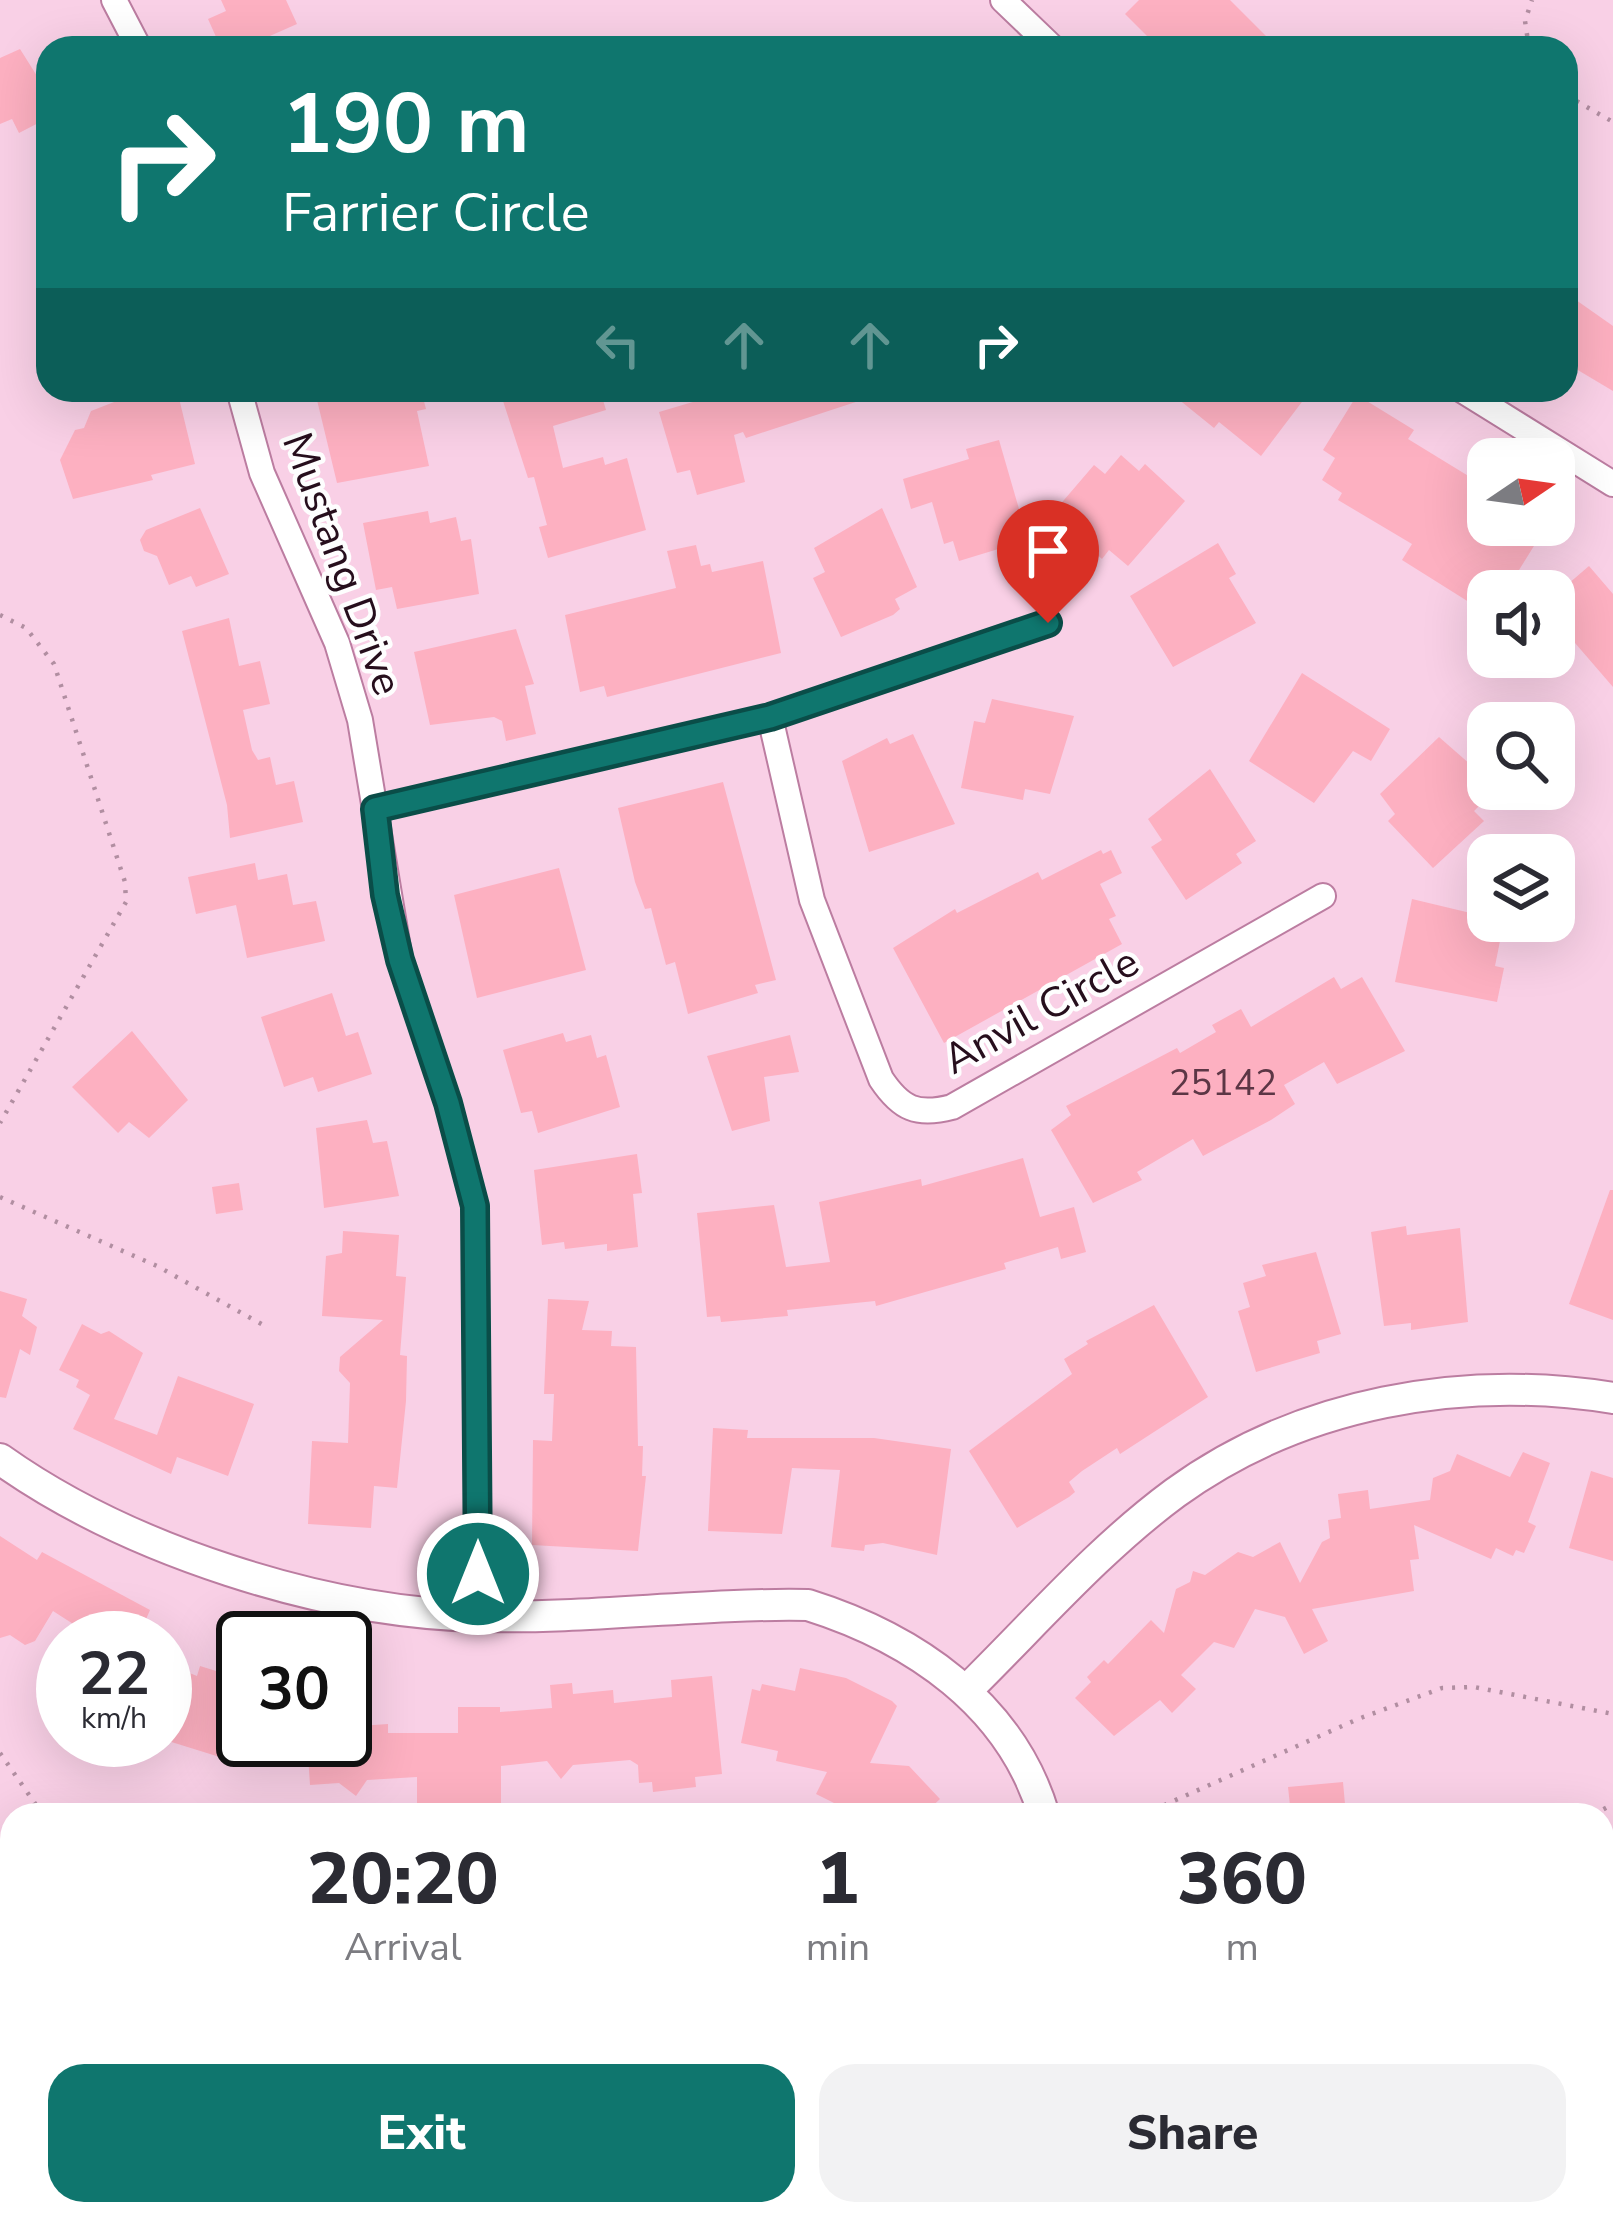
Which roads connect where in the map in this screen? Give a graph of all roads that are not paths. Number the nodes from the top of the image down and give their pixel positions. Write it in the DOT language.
graph roads {
  1 [pos="114,0"];
  2 [pos="1003,0"];
  3 [pos="133,36"];
  4 [pos="1040,36"];
  5 [pos="242,402"];
  6 [pos="1481,402"];
  7 [pos="1613,484"];
  8 [pos="1048,623"];
  9 [pos="770,717"];
  10 [pos="375,809"];
  11 [pos="1322,896"];
  12 [pos="1613,1398"];
  13 [pos="0,1460"];
  14 [pos="478,1616"];
  15 [pos="968,1689"];
  16 [pos="1038,1803"];
  1 -- 3 [label="street"];
  2 -- 4 [label="street"];
  5 -- 10 [label="street, Mustang Drive"];
  6 -- 7 [label="street"];
  8 -- 9 [label="street"];
  9 -- 10 [label="street"];
  9 -- 11 [label="street, Anvil Circle"];
  10 -- 14 [label="street, Mustang Drive"];
  12 -- 15 [label="street"];
  13 -- 14 [label="street"];
  14 -- 15 [label="street"];
  15 -- 16 [label="street"];
}
